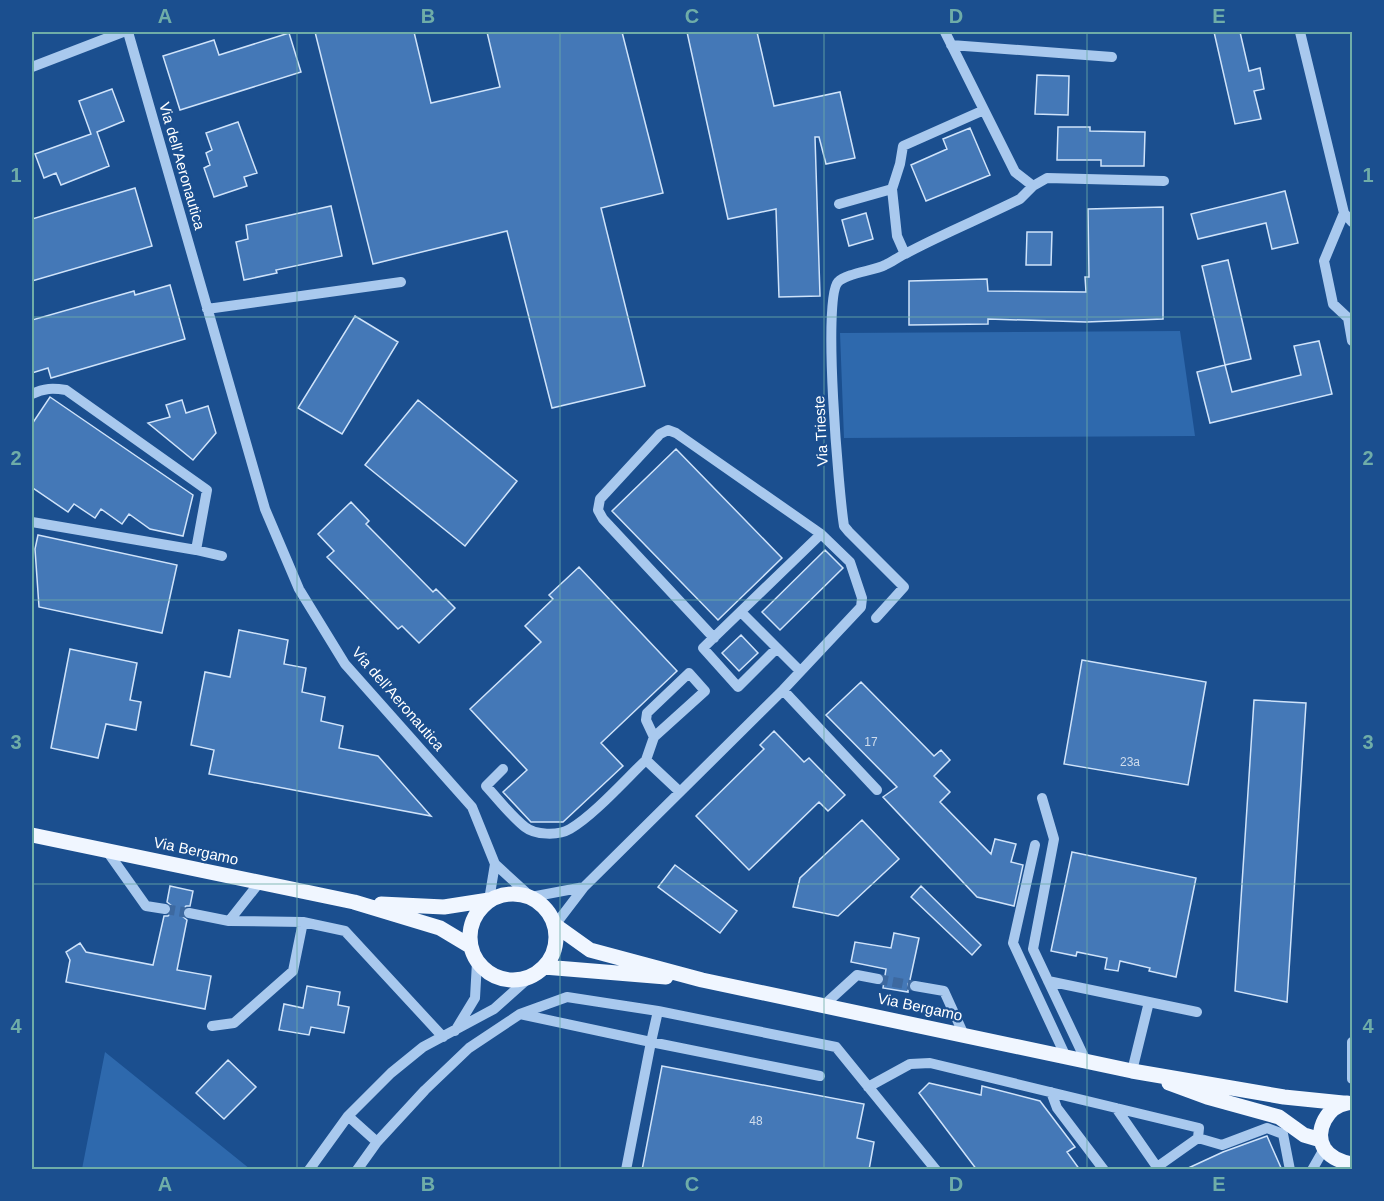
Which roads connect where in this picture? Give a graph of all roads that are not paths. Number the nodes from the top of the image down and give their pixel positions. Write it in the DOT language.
graph roads {
  1 [pos="123,32"];
  2 [pos="128,32"];
  3 [pos="945,32"];
  4 [pos="1300,32"];
  5 [pos="951,45"];
  6 [pos="1112,57"];
  7 [pos="32,67"];
  8 [pos="984,110"];
  9 [pos="1164,181"];
  10 [pos="1033,186"];
  11 [pos="892,189"];
  12 [pos="839,204"];
  13 [pos="1344,213"];
  14 [pos="1353,222"];
  15 [pos="905,254"];
  16 [pos="401,282"];
  17 [pos="207,309"];
  18 [pos="1350,318"];
  19 [pos="1353,341"];
  20 [pos="32,394"];
  21 [pos="32,522"];
  22 [pos="821,534"];
  23 [pos="196,550"];
  24 [pos="222,556"];
  25 [pos="741,612"];
  26 [pos="876,618"];
  27 [pos="714,638"];
  28 [pos="777,648"];
  29 [pos="800,670"];
  30 [pos="783,690"];
  31 [pos="654,737"];
  32 [pos="646,760"];
  33 [pos="503,769"];
  34 [pos="877,790"];
  35 [pos="680,792"];
  36 [pos="1042,798"];
  37 [pos="32,835"];
  38 [pos="1035,845"];
  39 [pos="106,851"];
  40 [pos="495,864"];
  41 [pos="259,883"];
  42 [pos="584,887"];
  43 [pos="531,897"];
  44 [pos="489,900"];
  45 [pos="354,902"];
  46 [pos="165,909"];
  47 [pos="189,913"];
  48 [pos="230,921"];
  49 [pos="303,922"];
  50 [pos="555,925"];
  51 [pos="470,946"];
  52 [pos="477,962"];
  53 [pos="544,968"];
  54 [pos="531,976"];
  55 [pos="878,979"];
  56 [pos="702,980"];
  57 [pos="1048,981"];
  58 [pos="915,986"];
  59 [pos="1149,1002"];
  60 [pos="823,1006"];
  61 [pos="658,1011"];
  62 [pos="1197,1012"];
  63 [pos="520,1014"];
  64 [pos="212,1026"];
  65 [pos="455,1032"];
  66 [pos="964,1035"];
  67 [pos="443,1036"];
  68 [pos="651,1042"];
  69 [pos="1353,1042"];
  70 [pos="1066,1057"];
  71 [pos="1086,1061"];
  72 [pos="1132,1071"];
  73 [pos="820,1076"];
  74 [pos="1353,1079"];
  75 [pos="868,1086"];
  76 [pos="1051,1092"];
  77 [pos="1348,1103"];
  78 [pos="1116,1108"];
  79 [pos="348,1116"];
  80 [pos="1198,1138"];
  81 [pos="378,1142"];
  82 [pos="1323,1144"];
  83 [pos="1351,1167"];
  84 [pos="1158,1168"];
  85 [pos="309,1170"];
  86 [pos="357,1170"];
  87 [pos="626,1170"];
  88 [pos="936,1170"];
  89 [pos="1104,1170"];
  90 [pos="1290,1170"];
  91 [pos="1312,1170"];
  1 -- 7 [label="street"];
  2 -- 17 [label="street, Via dell'Aeronautica"];
  3 -- 5 [label="street"];
  4 -- 13 [label="street"];
  5 -- 6 [label="street"];
  5 -- 8 [label="street"];
  8 -- 10 [label="street"];
  8 -- 11 [label="street"];
  9 -- 10 [label="street, Via Trieste"];
  10 -- 15 [label="street, Via Trieste"];
  11 -- 12 [label="street"];
  11 -- 15 [label="street"];
  13 -- 14 [label="street"];
  13 -- 18 [label="street"];
  15 -- 26 [label="street, Via Trieste"];
  16 -- 17 [label="street"];
  17 -- 40 [label="street, Via dell'Aeronautica"];
  18 -- 19 [label="street"];
  20 -- 23 [label="street"];
  21 -- 23 [label="street"];
  22 -- 25 [label="street"];
  22 -- 27 [label="street"];
  22 -- 29 [label="street"];
  23 -- 24 [label="street"];
  25 -- 27 [label="street"];
  25 -- 28 [label="street"];
  27 -- 28 [label="street"];
  28 -- 29 [label="street"];
  29 -- 30 [label="street"];
  30 -- 34 [label="street"];
  30 -- 35 [label="street"];
  31 -- 31 [label="street"];
  31 -- 32 [label="street"];
  32 -- 33 [label="street"];
  32 -- 35 [label="street"];
  35 -- 42 [label="street"];
  36 -- 57 [label="street"];
  37 -- 39 [label="main road, Via Bergamo"];
  38 -- 70 [label="street"];
  39 -- 41 [label="main road, Via Bergamo"];
  39 -- 46 [label="street"];
  40 -- 43 [label="street, Via dell'Aeronautica"];
  40 -- 44 [label="street"];
  41 -- 45 [label="main road, Via Bergamo"];
  41 -- 48 [label="street"];
  42 -- 43 [label="street"];
  42 -- 50 [label="street"];
  43 -- 44 [label="main road"];
  43 -- 50 [label="main road"];
  44 -- 45 [label="main road, Via Bergamo"];
  44 -- 51 [label="main road"];
  45 -- 51 [label="main road, Via Bergamo"];
  47 -- 48 [label="street"];
  48 -- 49 [label="street"];
  49 -- 64 [label="street"];
  49 -- 67 [label="street"];
  50 -- 53 [label="main road"];
  50 -- 56 [label="main road, Via Bergamo"];
  51 -- 52 [label="main road"];
  52 -- 54 [label="main road"];
  52 -- 65 [label="street"];
  53 -- 54 [label="main road"];
  53 -- 56 [label="main road, Via Bergamo"];
  54 -- 65 [label="street"];
  55 -- 60 [label="street"];
  56 -- 60 [label="main road, Via Bergamo"];
  57 -- 59 [label="street"];
  57 -- 71 [label="street"];
  58 -- 66 [label="street"];
  59 -- 62 [label="street"];
  59 -- 72 [label="street"];
  60 -- 66 [label="main road, Via Bergamo"];
  61 -- 63 [label="street"];
  61 -- 68 [label="street"];
  61 -- 75 [label="street"];
  63 -- 68 [label="street"];
  63 -- 81 [label="street"];
  65 -- 67 [label="street"];
  66 -- 70 [label="main road, Via Bergamo"];
  67 -- 79 [label="street"];
  68 -- 73 [label="street"];
  68 -- 87 [label="street"];
  69 -- 74 [label="street"];
  70 -- 71 [label="main road, Via Bergamo"];
  71 -- 72 [label="main road, Via Bergamo"];
  72 -- 77 [label="main road, Via Bergamo"];
  72 -- 82 [label="main road, Via Bergamo"];
  75 -- 76 [label="street"];
  75 -- 88 [label="street"];
  76 -- 78 [label="street"];
  76 -- 89 [label="street"];
  77 -- 82 [label="main road"];
  78 -- 80 [label="street"];
  78 -- 84 [label="street"];
  79 -- 81 [label="street"];
  79 -- 85 [label="street"];
  80 -- 84 [label="street"];
  80 -- 90 [label="street"];
  81 -- 86 [label="street"];
  82 -- 83 [label="main road, Via Bergamo"];
  82 -- 91 [label="street"];
}
